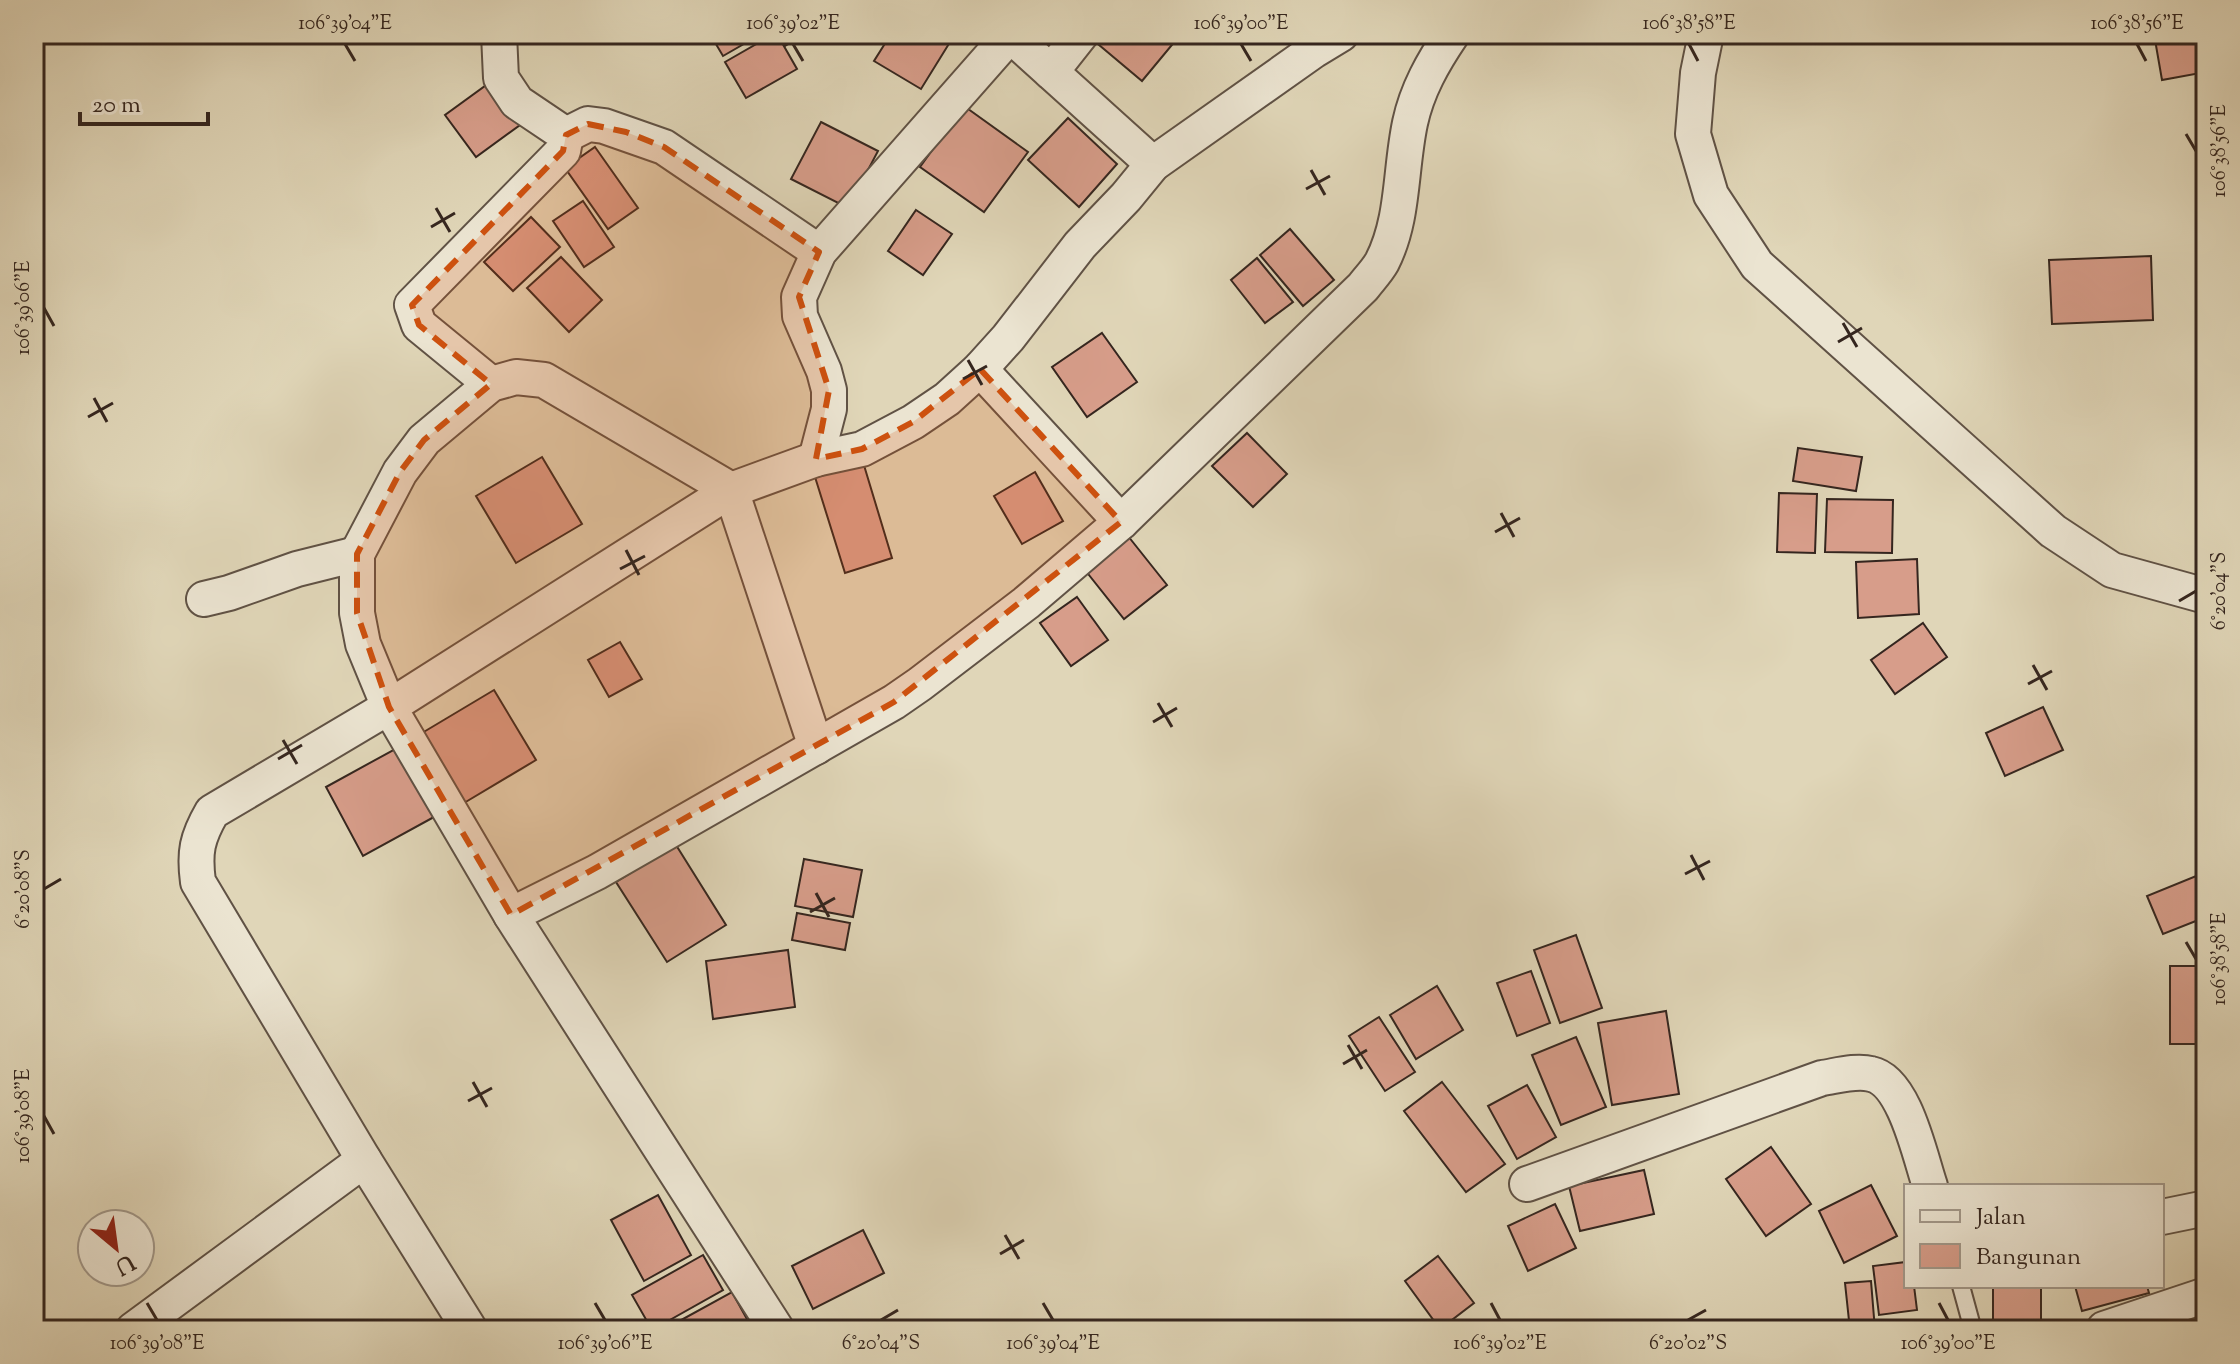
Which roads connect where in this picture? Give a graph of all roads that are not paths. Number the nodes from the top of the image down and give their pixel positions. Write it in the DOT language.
graph roads {
  1 [pos="499,34"];
  2 [pos="1081,34"];
  3 [pos="1341,34"];
  4 [pos="1452,34"];
  5 [pos="1706,34"];
  6 [pos="1010,35"];
  7 [pos="1051,72"];
  8 [pos="566,135"];
  9 [pos="1153,164"];
  10 [pos="819,252"];
  11 [pos="980,369"];
  12 [pos="491,384"];
  13 [pos="816,459"];
  14 [pos="731,490"];
  15 [pos="1121,522"];
  16 [pos="357,554"];
  17 [pos="2206,596"];
  18 [pos="204,599"];
  19 [pos="389,707"];
  20 [pos="816,747"];
  21 [pos="511,915"];
  22 [pos="364,1160"];
  23 [pos="1527,1184"];
  24 [pos="1929,1184"];
  25 [pos="2206,1208"];
  26 [pos="2164,1217"];
  27 [pos="1962,1288"];
  28 [pos="2206,1295"];
  29 [pos="2104,1329"];
  30 [pos="133,1330"];
  31 [pos="470,1330"];
  32 [pos="777,1330"];
  33 [pos="1973,1330"];
  1 -- 8 [label="street"];
  2 -- 7 [label="street"];
  3 -- 9 [label="street"];
  4 -- 15 [label="street"];
  5 -- 17 [label="street"];
  6 -- 7 [label="street"];
  6 -- 10 [label="street"];
  7 -- 9 [label="street"];
  8 -- 10 [label="street"];
  8 -- 12 [label="street"];
  9 -- 11 [label="street"];
  10 -- 13 [label="street"];
  11 -- 13 [label="street"];
  11 -- 15 [label="street"];
  12 -- 14 [label="street"];
  12 -- 16 [label="street"];
  13 -- 14 [label="street"];
  14 -- 19 [label="street"];
  14 -- 20 [label="street"];
  15 -- 20 [label="street"];
  16 -- 18 [label="street"];
  16 -- 19 [label="street"];
  19 -- 21 [label="street"];
  19 -- 22 [label="street"];
  20 -- 21 [label="street"];
  21 -- 32 [label="street"];
  22 -- 30 [label="street"];
  22 -- 31 [label="street"];
  23 -- 24 [label="street"];
  25 -- 26 [label="street"];
  27 -- 33 [label="lane"];
  28 -- 29 [label="street"];
}
